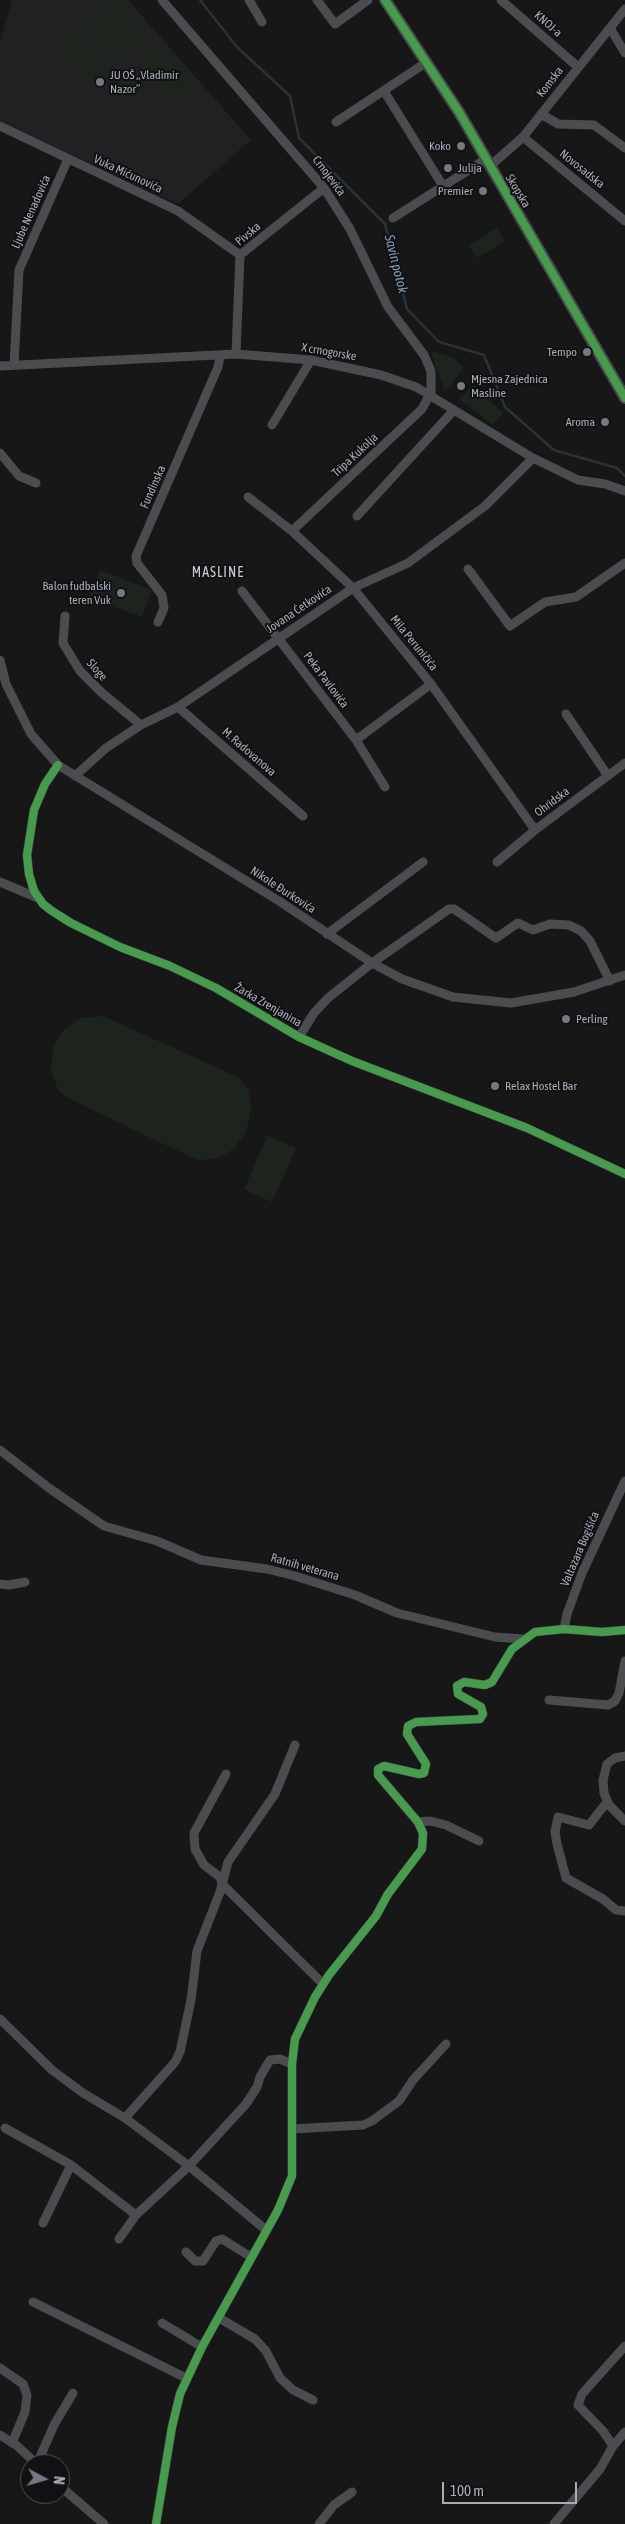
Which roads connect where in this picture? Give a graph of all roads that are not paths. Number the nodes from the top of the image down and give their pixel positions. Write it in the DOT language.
graph roads {
  1 [pos="162,0"];
  2 [pos="248,0"];
  3 [pos="317,0"];
  4 [pos="368,0"];
  5 [pos="385,0"];
  6 [pos="501,0"];
  7 [pos="625,9"];
  8 [pos="262,22"];
  9 [pos="610,28"];
  10 [pos="625,53"];
  11 [pos="427,62"];
  12 [pos="578,67"];
  13 [pos="384,91"];
  14 [pos="541,114"];
  15 [pos="336,122"];
  16 [pos="0,126"];
  17 [pos="523,137"];
  18 [pos="625,148"];
  19 [pos="68,159"];
  20 [pos="488,162"];
  21 [pos="443,186"];
  22 [pos="324,188"];
  23 [pos="392,218"];
  24 [pos="625,221"];
  25 [pos="240,255"];
  26 [pos="236,354"];
  27 [pos="220,356"];
  28 [pos="311,360"];
  29 [pos="14,365"];
  30 [pos="0,366"];
  31 [pos="431,394"];
  32 [pos="625,398"];
  33 [pos="454,410"];
  34 [pos="272,425"];
  35 [pos="0,453"];
  36 [pos="533,458"];
  37 [pos="36,484"];
  38 [pos="625,491"];
  39 [pos="248,497"];
  40 [pos="357,516"];
  41 [pos="292,531"];
  42 [pos="625,563"];
  43 [pos="468,569"];
  44 [pos="353,588"];
  45 [pos="242,591"];
  46 [pos="65,616"];
  47 [pos="158,622"];
  48 [pos="278,637"];
  49 [pos="0,660"];
  50 [pos="431,684"];
  51 [pos="178,707"];
  52 [pos="566,714"];
  53 [pos="141,725"];
  54 [pos="356,740"];
  55 [pos="625,763"];
  56 [pos="58,765"];
  57 [pos="74,776"];
  58 [pos="608,776"];
  59 [pos="385,787"];
  60 [pos="303,816"];
  61 [pos="535,830"];
  62 [pos="423,862"];
  63 [pos="497,862"];
  64 [pos="0,882"];
  65 [pos="38,898"];
  66 [pos="328,934"];
  67 [pos="372,963"];
  68 [pos="625,975"];
  69 [pos="610,981"];
  70 [pos="299,1037"];
  71 [pos="625,1174"];
  72 [pos="0,1450"];
  73 [pos="625,1481"];
  74 [pos="25,1582"];
  75 [pos="0,1584"];
  76 [pos="564,1629"];
  77 [pos="625,1630"];
  78 [pos="523,1639"];
  79 [pos="625,1661"];
  80 [pos="548,1700"];
  81 [pos="295,1745"];
  82 [pos="625,1756"];
  83 [pos="226,1774"];
  84 [pos="607,1802"];
  85 [pos="625,1821"];
  86 [pos="418,1822"];
  87 [pos="479,1841"];
  88 [pos="222,1884"];
  89 [pos="625,1911"];
  90 [pos="323,1984"];
  91 [pos="0,2019"];
  92 [pos="446,2044"];
  93 [pos="292,2064"];
  94 [pos="125,2118"];
  95 [pos="5,2128"];
  96 [pos="292,2129"];
  97 [pos="71,2165"];
  98 [pos="189,2166"];
  99 [pos="136,2215"];
  100 [pos="43,2223"];
  101 [pos="266,2230"];
  102 [pos="119,2239"];
  103 [pos="186,2252"];
  104 [pos="251,2257"];
  105 [pos="33,2302"];
  106 [pos="219,2318"];
  107 [pos="162,2322"];
  108 [pos="625,2346"];
  109 [pos="202,2347"];
  110 [pos="0,2368"];
  111 [pos="186,2378"];
  112 [pos="73,2393"];
  113 [pos="313,2400"];
  114 [pos="625,2432"];
  115 [pos="0,2435"];
  116 [pos="12,2443"];
  117 [pos="613,2446"];
  118 [pos="25,2454"];
  119 [pos="41,2454"];
  120 [pos="352,2492"];
  121 [pos="70,2495"];
  122 [pos="104,2524"];
  123 [pos="156,2524"];
  124 [pos="318,2524"];
  125 [pos="554,2524"];
  1 -- 22 [label="street, Crnojevića"];
  2 -- 8 [label="street"];
  3 -- 4 [label="street"];
  5 -- 11 [label="street, Skopska"];
  6 -- 12 [label="street, KNOJ-a"];
  7 -- 9 [label="street, Komska"];
  9 -- 10 [label="street"];
  9 -- 12 [label="street, Komska"];
  11 -- 13 [label="street"];
  11 -- 20 [label="street, Skopska"];
  12 -- 14 [label="street, Komska"];
  13 -- 15 [label="street"];
  13 -- 21 [label="street"];
  14 -- 17 [label="street, Komska"];
  14 -- 18 [label="street"];
  16 -- 19 [label="street, Vuka Mićunovića"];
  17 -- 20 [label="street, Komska"];
  17 -- 24 [label="street, Novosadska"];
  19 -- 25 [label="street, Vuka Mićunovića"];
  19 -- 29 [label="street, Ljube Nenadovića"];
  20 -- 21 [label="street, Komska"];
  20 -- 32 [label="street, Skopska"];
  21 -- 23 [label="street, Komska"];
  22 -- 25 [label="street, Pivska"];
  22 -- 31 [label="street, Crnojevića"];
  25 -- 26 [label="street, Pivska"];
  26 -- 27 [label="street, X crnogorske"];
  26 -- 28 [label="street, X crnogorske"];
  27 -- 29 [label="street, X crnogorske"];
  27 -- 47 [label="street, Fundinska"];
  28 -- 31 [label="street, X crnogorske"];
  28 -- 34 [label="street"];
  29 -- 30 [label="street, X crnogorske"];
  31 -- 33 [label="street, X crnogorske"];
  31 -- 41 [label="street, Tripa Kukolja"];
  33 -- 36 [label="street, X crnogorske"];
  33 -- 40 [label="street"];
  35 -- 37 [label="street"];
  36 -- 38 [label="street, X crnogorske"];
  36 -- 44 [label="street, Jovana Ćetkovića"];
  39 -- 41 [label="street, Mila Peruničića"];
  41 -- 44 [label="street, Mila Peruničića"];
  42 -- 43 [label="street"];
  44 -- 48 [label="street, Jovana Ćetkovića"];
  44 -- 50 [label="street, Mila Peruničića"];
  45 -- 48 [label="street, Peka Pavlovića"];
  46 -- 53 [label="street, Sloge"];
  48 -- 51 [label="street, Jovana Ćetkovića"];
  48 -- 54 [label="street, Peka Pavlovića"];
  49 -- 56 [label="street, Nikole Đurkovića"];
  50 -- 54 [label="street"];
  50 -- 61 [label="street, Mila Peruničića"];
  51 -- 53 [label="street, Jovana Ćetkovića"];
  51 -- 60 [label="street, M. Radovanova"];
  52 -- 58 [label="street"];
  53 -- 57 [label="street, Jovana Ćetkovića"];
  54 -- 59 [label="street, Peka Pavlovića"];
  55 -- 58 [label="street, Ohridska"];
  56 -- 57 [label="street, Nikole Đurkovića"];
  56 -- 65 [label="street"];
  57 -- 66 [label="street, Nikole Đurkovića"];
  58 -- 61 [label="street, Ohridska"];
  61 -- 63 [label="street, Ohridska"];
  62 -- 66 [label="street"];
  64 -- 65 [label="street, Žarka Zrenjanina"];
  65 -- 70 [label="street, Žarka Zrenjanina"];
  66 -- 67 [label="street, Nikole Đurkovića"];
  67 -- 69 [label="street, Nikole Đurkovića"];
  67 -- 69 [label="street"];
  67 -- 70 [label="street"];
  68 -- 69 [label="street, Nikole Đurkovića"];
  70 -- 71 [label="street, Žarka Zrenjanina"];
  72 -- 78 [label="street, Ratnih veterana"];
  73 -- 76 [label="street, Valtazara Bogišića"];
  74 -- 75 [label="street"];
  76 -- 77 [label="street, Ratnih veterana"];
  76 -- 78 [label="street, Ratnih veterana"];
  78 -- 86 [label="street"];
  79 -- 80 [label="street"];
  81 -- 88 [label="street"];
  82 -- 84 [label="street"];
  83 -- 88 [label="street"];
  84 -- 85 [label="street"];
  84 -- 89 [label="street"];
  86 -- 87 [label="street"];
  86 -- 90 [label="street"];
  88 -- 90 [label="street"];
  88 -- 94 [label="street"];
  90 -- 93 [label="street"];
  91 -- 94 [label="street"];
  92 -- 96 [label="street"];
  93 -- 96 [label="street"];
  93 -- 98 [label="street"];
  94 -- 98 [label="street"];
  95 -- 97 [label="street"];
  96 -- 101 [label="street"];
  97 -- 99 [label="street"];
  97 -- 100 [label="street"];
  98 -- 99 [label="street"];
  98 -- 101 [label="street"];
  99 -- 102 [label="street"];
  101 -- 104 [label="street"];
  103 -- 104 [label="street"];
  104 -- 106 [label="street"];
  105 -- 111 [label="street"];
  106 -- 109 [label="street"];
  106 -- 113 [label="street"];
  107 -- 109 [label="street"];
  108 -- 117 [label="street"];
  109 -- 111 [label="street"];
  110 -- 116 [label="street"];
  111 -- 123 [label="street"];
  112 -- 119 [label="street"];
  114 -- 117 [label="street"];
  115 -- 116 [label="street"];
  116 -- 118 [label="street"];
  117 -- 125 [label="street"];
  120 -- 124 [label="street"];
  121 -- 122 [label="street"];
}
